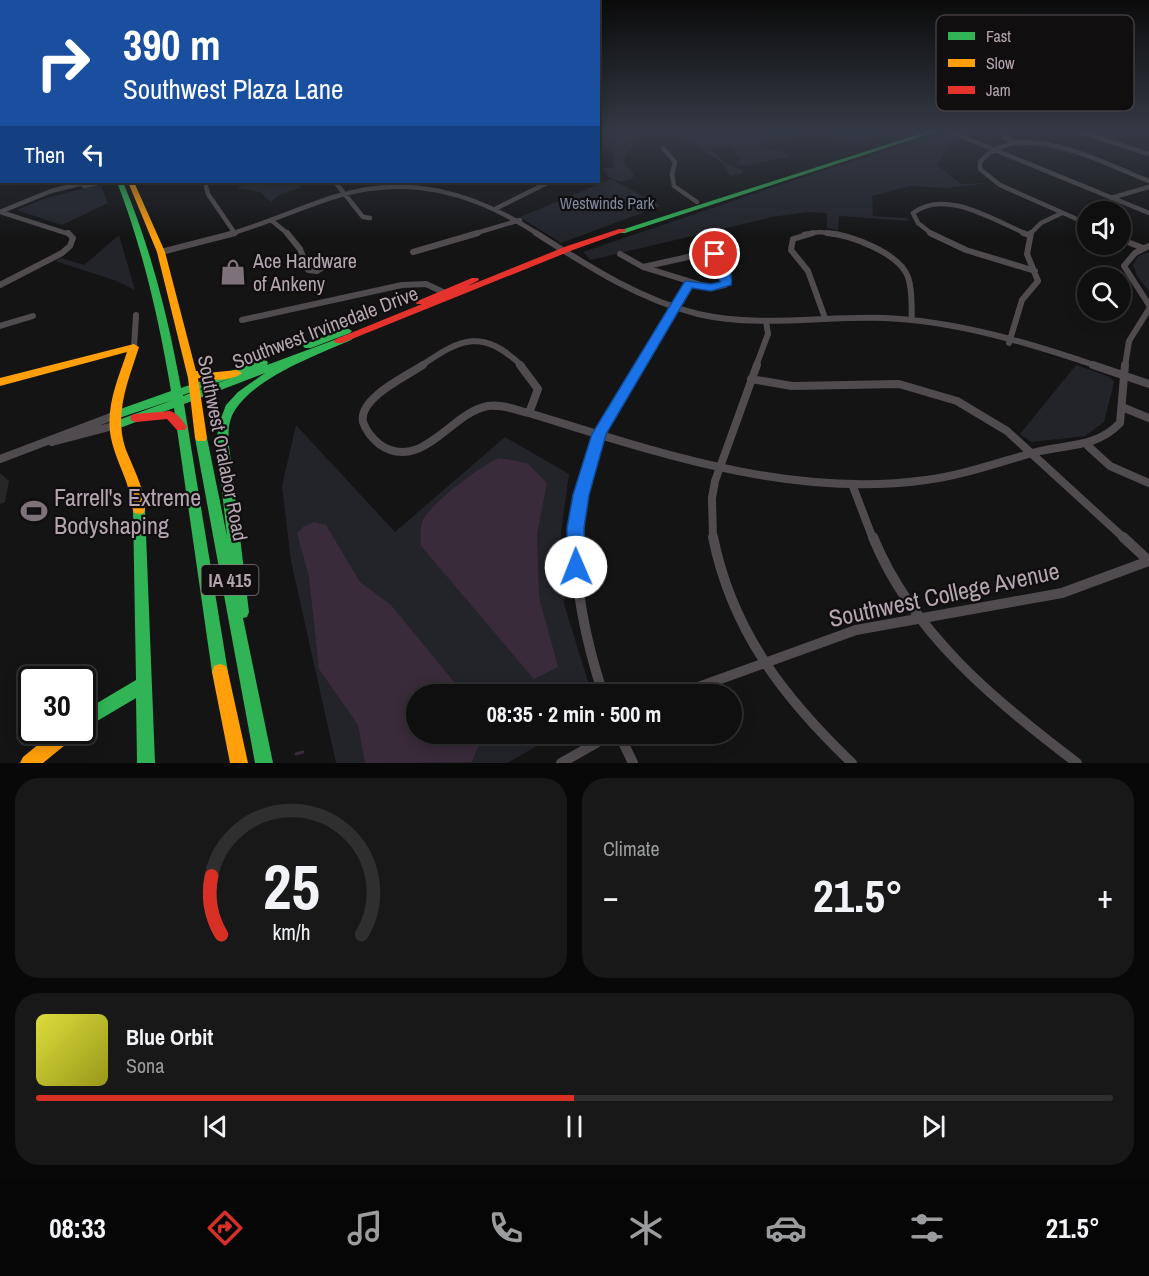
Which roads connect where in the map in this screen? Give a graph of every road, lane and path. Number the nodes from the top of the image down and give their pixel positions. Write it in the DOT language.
graph roads {
  1 [pos="674,168"];
  2 [pos="811,168"];
  3 [pos="816,168"];
  4 [pos="980,168"];
  5 [pos="1038,168"];
  6 [pos="1113,168"];
  7 [pos="775,180"];
  8 [pos="1149,181"];
  9 [pos="84,183"];
  10 [pos="96,183"];
  11 [pos="120,183"];
  12 [pos="131,183"];
  13 [pos="205,183"];
  14 [pos="336,183"];
  15 [pos="546,183"];
  16 [pos="1149,187"];
  17 [pos="343,193"];
  18 [pos="47,194"];
  19 [pos="1111,198"];
  20 [pos="697,202"];
  21 [pos="497,208"];
  22 [pos="0,212"];
  23 [pos="1062,213"];
  24 [pos="1149,213"];
  25 [pos="370,218"];
  26 [pos="1077,219"];
  27 [pos="271,220"];
  28 [pos="520,220"];
  29 [pos="234,232"];
  30 [pos="1029,235"];
  31 [pos="1131,242"];
  32 [pos="1146,247"];
  33 [pos="562,250"];
  34 [pos="161,252"];
  35 [pos="412,252"];
  36 [pos="620,254"];
  37 [pos="307,262"];
  38 [pos="643,267"];
  39 [pos="1035,271"];
  40 [pos="2,283"];
  41 [pos="689,284"];
  42 [pos="443,292"];
  43 [pos="1149,307"];
  44 [pos="676,308"];
  45 [pos="136,315"];
  46 [pos="33,316"];
  47 [pos="825,318"];
  48 [pos="242,320"];
  49 [pos="912,320"];
  50 [pos="766,321"];
  51 [pos="0,326"];
  52 [pos="348,338"];
  53 [pos="1009,341"];
  54 [pos="134,347"];
  55 [pos="192,373"];
  56 [pos="237,373"];
  57 [pos="1126,377"];
  58 [pos="751,379"];
  59 [pos="0,382"];
  60 [pos="1149,384"];
  61 [pos="195,393"];
  62 [pos="179,399"];
  63 [pos="1122,407"];
  64 [pos="529,413"];
  65 [pos="136,418"];
  66 [pos="1149,418"];
  67 [pos="117,420"];
  68 [pos="183,432"];
  69 [pos="599,434"];
  70 [pos="1088,446"];
  71 [pos="1031,454"];
  72 [pos="0,459"];
  73 [pos="718,468"];
  74 [pos="1149,483"];
  75 [pos="852,484"];
  76 [pos="1149,561"];
  77 [pos="919,617"];
  78 [pos="245,657"];
  79 [pos="764,664"];
  80 [pos="145,683"];
  81 [pos="600,684"];
  82 [pos="707,684"];
  83 [pos="96,713"];
  84 [pos="53,744"];
  85 [pos="594,744"];
  86 [pos="624,744"];
  87 [pos="29,763"];
  88 [pos="146,763"];
  89 [pos="239,763"];
  90 [pos="264,763"];
  91 [pos="561,763"];
  92 [pos="633,763"];
  93 [pos="852,763"];
  94 [pos="1077,763"];
  1 -- 20 [label="street"];
  2 -- 7 [label="main road, Southwest Irvinedale Drive"];
  3 -- 7 [label="main road, Southwest Irvinedale Drive"];
  4 -- 23 [label="street"];
  5 -- 19 [label="street"];
  6 -- 8 [label="street"];
  7 -- 20 [label="main road, Southwest Irvinedale Drive"];
  7 -- 33 [label="main road, Southwest Irvinedale Drive"];
  9 -- 18 [label="street"];
  10 -- 18 [label="street"];
  11 -- 62 [label="main road, Southwest Oralabor Road / IA 415"];
  12 -- 34 [label="main road, Southwest Oralabor Road / IA 415"];
  13 -- 29 [label="street"];
  14 -- 17 [label="street"];
  15 -- 21 [label="street"];
  16 -- 19 [label="street"];
  17 -- 21 [label="street"];
  17 -- 25 [label="street"];
  17 -- 27 [label="street"];
  18 -- 22 [label="street"];
  19 -- 24 [label="street"];
  20 -- 33 [label="main road, Southwest Irvinedale Drive"];
  21 -- 28 [label="street"];
  22 -- 40 [label="street"];
  23 -- 26 [label="street"];
  23 -- 30 [label="street"];
  27 -- 29 [label="street"];
  27 -- 37 [label="street"];
  28 -- 33 [label="street"];
  28 -- 35 [label="street"];
  29 -- 34 [label="street"];
  30 -- 39 [label="street"];
  30 -- 39 [label="street"];
  31 -- 32 [label="street"];
  32 -- 43 [label="street"];
  33 -- 42 [label="main road, Southwest Irvinedale Drive"];
  33 -- 44 [label="street"];
  33 -- 52 [label="main road, Southwest Irvinedale Drive"];
  34 -- 55 [label="main road, Southwest Oralabor Road / IA 415"];
  36 -- 38 [label="street"];
  38 -- 41 [label="street"];
  38 -- 41 [label="street"];
  39 -- 53 [label="street"];
  41 -- 44 [label="street"];
  42 -- 48 [label="street"];
  42 -- 56 [label="main road, Southwest Irvinedale Drive"];
  43 -- 57 [label="street"];
  44 -- 50 [label="street"];
  44 -- 69 [label="street"];
  45 -- 54 [label="street"];
  46 -- 51 [label="street"];
  47 -- 49 [label="street"];
  47 -- 49 [label="street"];
  47 -- 50 [label="street"];
  49 -- 53 [label="street"];
  50 -- 58 [label="street"];
  52 -- 61 [label="main road, Southwest Irvinedale Drive"];
  52 -- 78 [label="main road"];
  53 -- 57 [label="street"];
  54 -- 59 [label="main road"];
  54 -- 67 [label="main road"];
  55 -- 56 [label="main road"];
  55 -- 61 [label="main road, Southwest Oralabor Road / IA 415"];
  56 -- 61 [label="main road, Southwest Irvinedale Drive"];
  57 -- 60 [label="street"];
  57 -- 63 [label="street"];
  58 -- 71 [label="street"];
  58 -- 73 [label="street"];
  61 -- 62 [label="main road, Southwest Irvinedale Drive"];
  61 -- 78 [label="main road, Southwest Oralabor Road / IA 415"];
  62 -- 65 [label="main road, Southwest Irvinedale Drive"];
  62 -- 67 [label="main road, Southwest Irvinedale Drive"];
  62 -- 68 [label="main road, Southwest Oralabor Road / IA 415"];
  63 -- 66 [label="street"];
  63 -- 70 [label="street"];
  64 -- 64 [label="street"];
  64 -- 69 [label="street"];
  65 -- 67 [label="main road, Southwest Irvinedale Drive"];
  65 -- 68 [label="main road"];
  67 -- 72 [label="street, Southwest Irvinedale Drive"];
  67 -- 80 [label="main road"];
  68 -- 89 [label="main road, Southwest Oralabor Road / IA 415"];
  69 -- 73 [label="street"];
  69 -- 81 [label="street"];
  70 -- 71 [label="street"];
  70 -- 74 [label="street"];
  71 -- 75 [label="street"];
  71 -- 76 [label="street"];
  73 -- 75 [label="street"];
  73 -- 79 [label="street"];
  75 -- 77 [label="street"];
  76 -- 77 [label="street, Southwest College Avenue"];
  77 -- 79 [label="street, Southwest College Avenue"];
  77 -- 94 [label="street"];
  78 -- 90 [label="main road, Southwest Oralabor Road / IA 415"];
  79 -- 82 [label="street, Southwest College Avenue"];
  79 -- 93 [label="street"];
  80 -- 83 [label="main road"];
  80 -- 88 [label="main road"];
  84 -- 87 [label="main road"];
  85 -- 91 [label="street"];
  86 -- 92 [label="street"];
}
